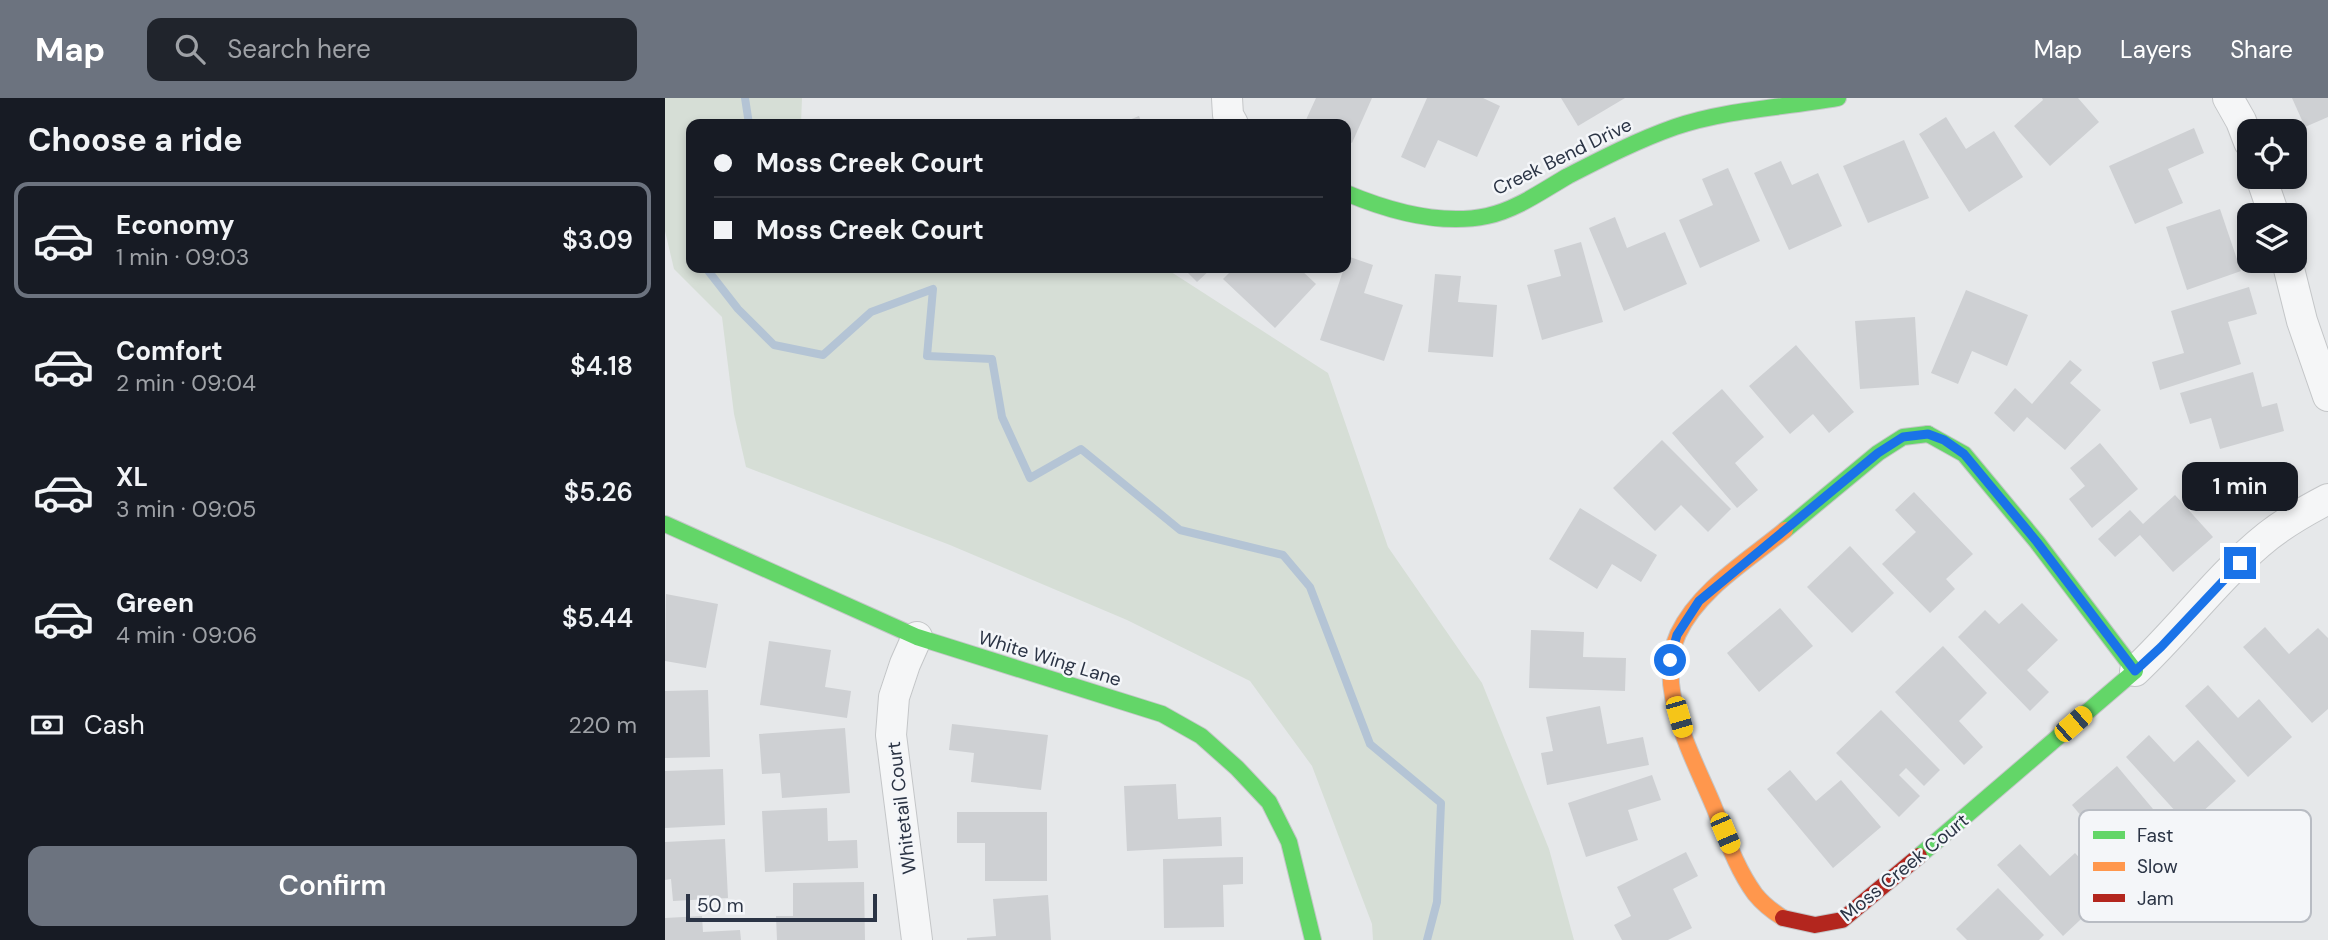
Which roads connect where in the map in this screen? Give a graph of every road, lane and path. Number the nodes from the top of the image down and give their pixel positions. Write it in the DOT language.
graph roads {
  1 [pos="1227,98"];
  2 [pos="1838,98"];
  3 [pos="2228,98"];
  4 [pos="1743,104"];
  5 [pos="1230,119"];
  6 [pos="2240,119"];
  7 [pos="1351,195"];
  8 [pos="2290,273"];
  9 [pos="2328,396"];
  10 [pos="2328,499"];
  11 [pos="665,524"];
  12 [pos="917,637"];
  13 [pos="2135,671"];
  14 [pos="917,940"];
  15 [pos="1313,940"];
  1 -- 5 [label="street"];
  2 -- 4 [label="street, Creek Bend Drive"];
  3 -- 6 [label="street"];
  4 -- 7 [label="street, Creek Bend Drive"];
  8 -- 9 [label="street"];
  10 -- 13 [label="street, Moss Creek Court"];
  11 -- 12 [label="street, White Wing Lane"];
  12 -- 14 [label="street, Whitetail Court"];
  12 -- 15 [label="street, White Wing Lane"];
  13 -- 13 [label="street, Moss Creek Court"];
}
